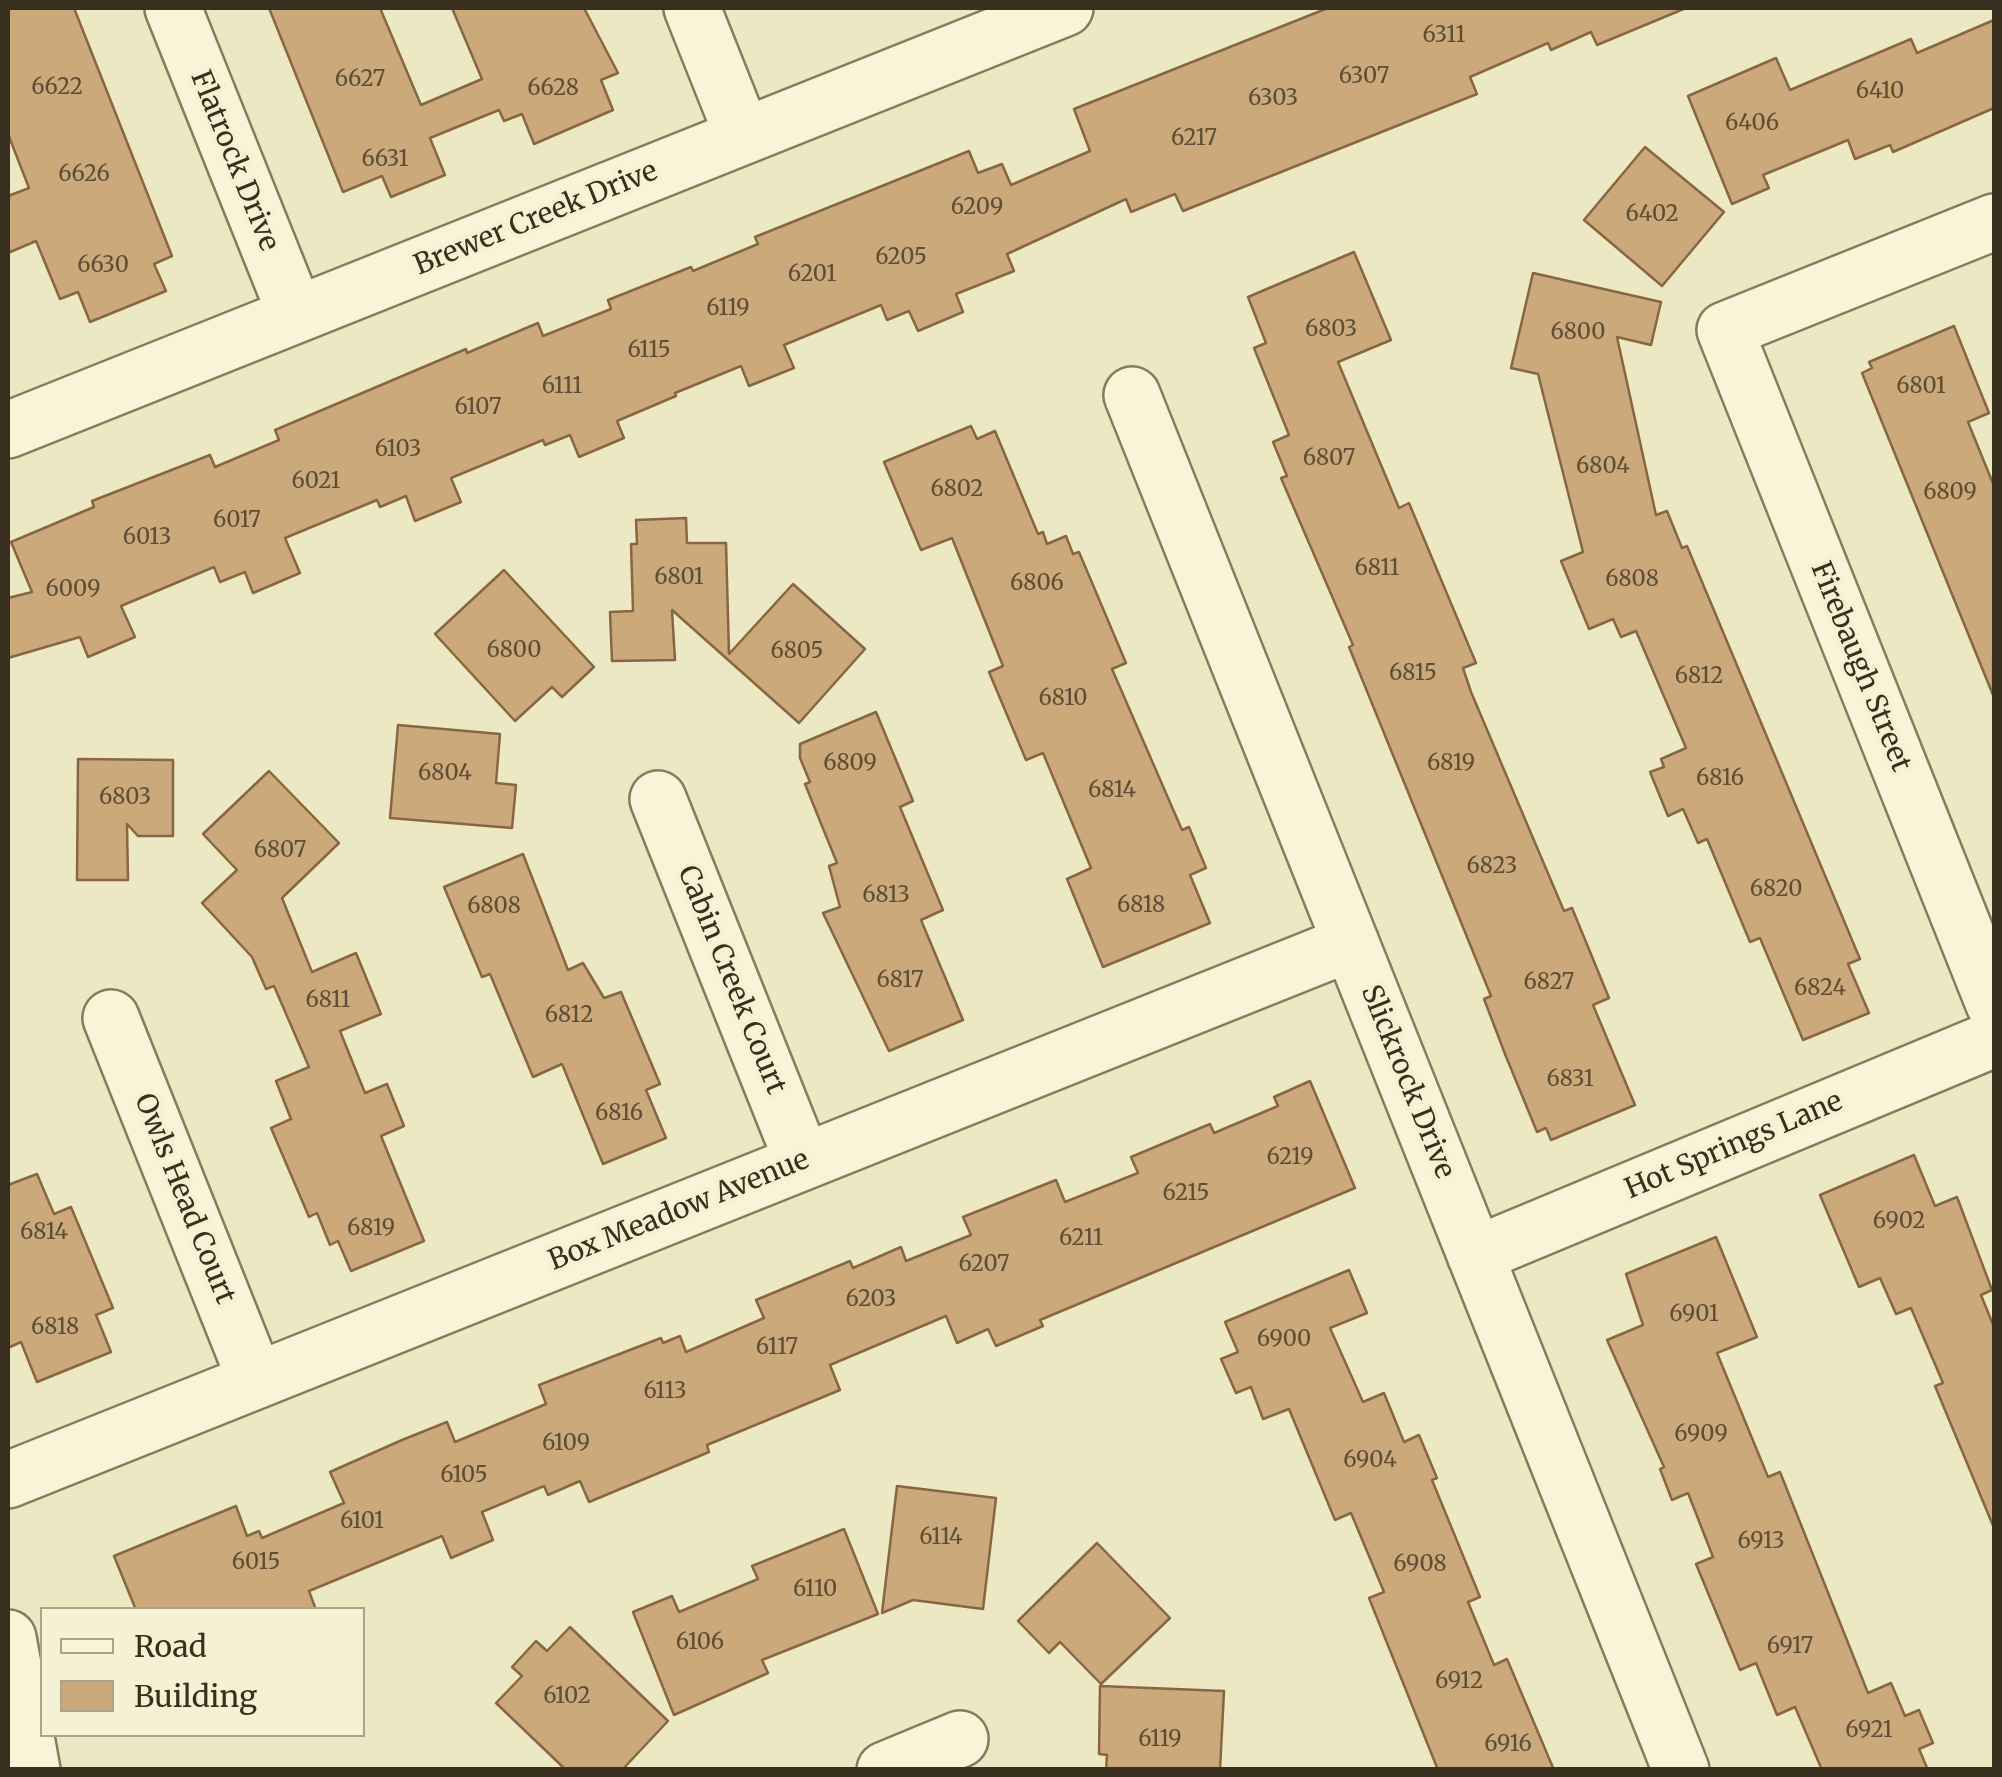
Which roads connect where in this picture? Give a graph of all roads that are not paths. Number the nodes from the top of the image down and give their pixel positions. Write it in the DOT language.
graph roads {
  1 [pos="173,8"];
  2 [pos="692,8"];
  3 [pos="1065,8"];
  4 [pos="744,136"];
  5 [pos="1994,222"];
  6 [pos="296,315"];
  7 [pos="1132,395"];
  8 [pos="8,430"];
  9 [pos="658,799"];
  10 [pos="1351,943"];
  11 [pos="1994,1004"];
  12 [pos="111,1018"];
  13 [pos="1994,1040"];
  14 [pos="804,1162"];
  15 [pos="1476,1255"];
  16 [pos="256,1381"];
  17 [pos="8,1480"];
  18 [pos="8,1638"];
  19 [pos="960,1740"];
  20 [pos="32,1770"];
  21 [pos="886,1770"];
  22 [pos="1681,1770"];
  1 -- 6 [label="street, Flatrock Drive"];
  2 -- 4 [label="street"];
  3 -- 4 [label="street, Brewer Creek Drive"];
  4 -- 6 [label="street, Brewer Creek Drive"];
  5 -- 11 [label="street, Firebaugh Street"];
  6 -- 8 [label="street, Brewer Creek Drive"];
  7 -- 10 [label="street, Slickrock Drive"];
  9 -- 14 [label="street, Cabin Creek Court"];
  10 -- 14 [label="street, Box Meadow Avenue"];
  10 -- 15 [label="street, Slickrock Drive"];
  12 -- 16 [label="street, Owls Head Court"];
  13 -- 15 [label="street, Hot Springs Lane"];
  14 -- 16 [label="street, Box Meadow Avenue"];
  15 -- 22 [label="street, Slickrock Drive"];
  16 -- 17 [label="street, Box Meadow Avenue"];
  18 -- 20 [label="street"];
  19 -- 21 [label="street"];
}
